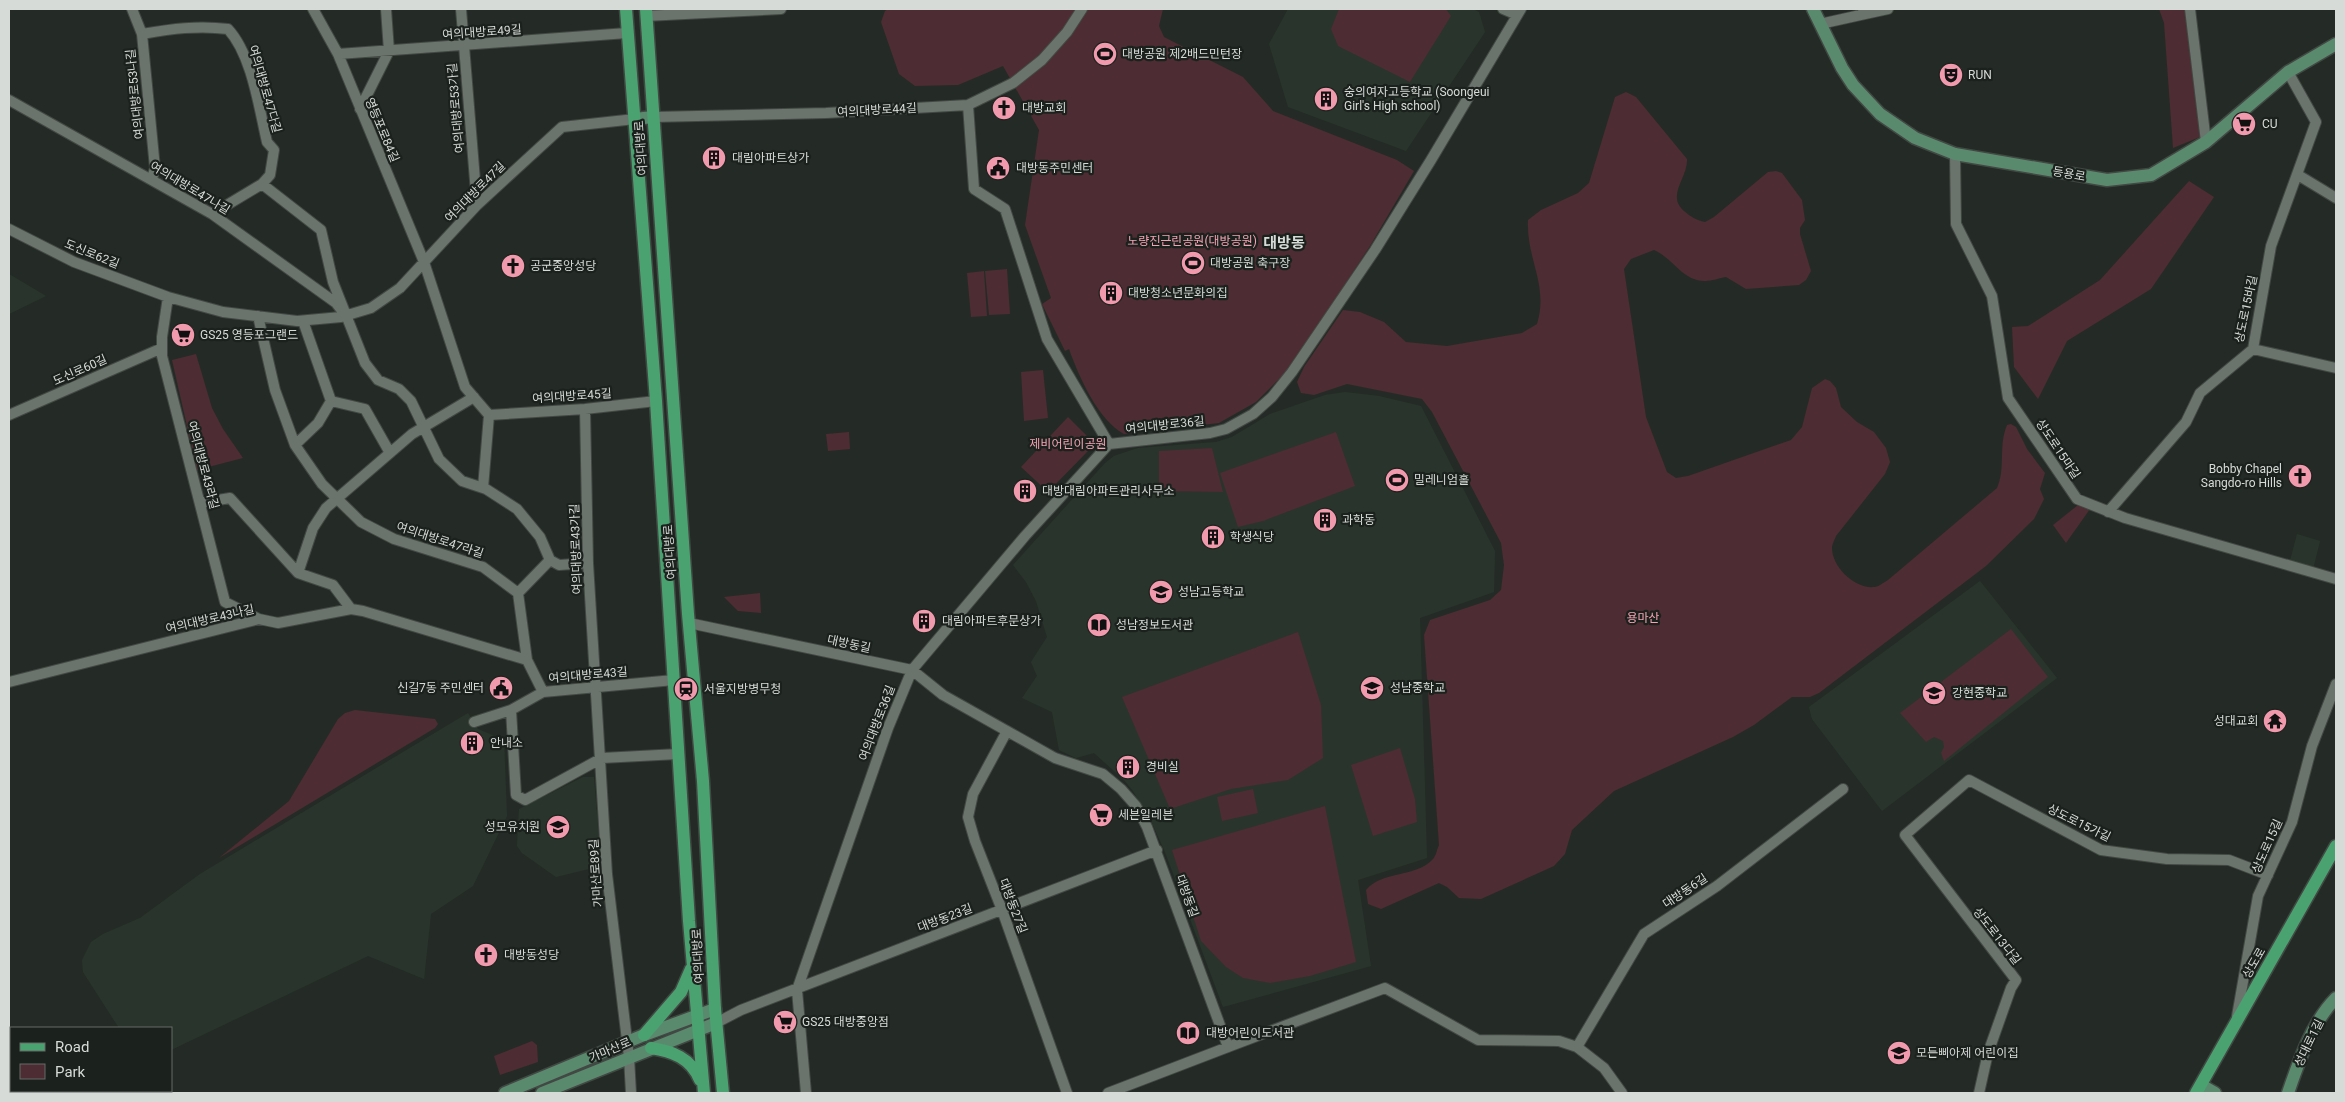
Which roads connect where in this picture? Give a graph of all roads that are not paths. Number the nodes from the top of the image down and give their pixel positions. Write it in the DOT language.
graph roads {
  1 [pos="132,9"];
  2 [pos="313,9"];
  3 [pos="386,9"];
  4 [pos="461,9"];
  5 [pos="626,9"];
  6 [pos="781,9"];
  7 [pos="1082,9"];
  8 [pos="1503,9"];
  9 [pos="1813,9"];
  10 [pos="1888,9"];
  11 [pos="2190,9"];
  12 [pos="1864,11"];
  13 [pos="646,12"];
  14 [pos="1519,12"];
  15 [pos="1820,24"];
  16 [pos="627,32"];
  17 [pos="142,34"];
  18 [pos="2336,44"];
  19 [pos="463,46"];
  20 [pos="389,51"];
  21 [pos="338,54"];
  22 [pos="2288,72"];
  23 [pos="9,100"];
  24 [pos="968,105"];
  25 [pos="360,109"];
  26 [pos="653,117"];
  27 [pos="635,119"];
  28 [pos="2206,142"];
  29 [pos="1955,154"];
  30 [pos="2298,175"];
  31 [pos="152,179"];
  32 [pos="262,184"];
  33 [pos="2336,198"];
  34 [pos="477,205"];
  35 [pos="212,214"];
  36 [pos="9,230"];
  37 [pos="424,262"];
  38 [pos="168,297"];
  39 [pos="258,316"];
  40 [pos="346,316"];
  41 [pos="302,320"];
  42 [pos="162,348"];
  43 [pos="2252,349"];
  44 [pos="2336,368"];
  45 [pos="474,397"];
  46 [pos="331,401"];
  47 [pos="656,401"];
  48 [pos="585,409"];
  49 [pos="489,415"];
  50 [pos="9,416"];
  51 [pos="423,426"];
  52 [pos="1109,444"];
  53 [pos="295,445"];
  54 [pos="390,453"];
  55 [pos="483,488"];
  56 [pos="337,499"];
  57 [pos="200,503"];
  58 [pos="2108,512"];
  59 [pos="550,560"];
  60 [pos="588,563"];
  61 [pos="298,574"];
  62 [pos="2336,579"];
  63 [pos="518,593"];
  64 [pos="350,609"];
  65 [pos="259,619"];
  66 [pos="689,623"];
  67 [pos="670,625"];
  68 [pos="527,660"];
  69 [pos="912,670"];
  70 [pos="693,678"];
  71 [pos="674,680"];
  72 [pos="9,682"];
  73 [pos="2336,684"];
  74 [pos="596,687"];
  75 [pos="543,692"];
  76 [pos="511,710"];
  77 [pos="474,722"];
  78 [pos="1007,731"];
  79 [pos="678,754"];
  80 [pos="602,758"];
  81 [pos="1843,789"];
  82 [pos="1905,835"];
  83 [pos="2336,846"];
  84 [pos="1157,850"];
  85 [pos="2268,875"];
  86 [pos="1002,910"];
  87 [pos="692,966"];
  88 [pos="797,990"];
  89 [pos="2336,998"];
  90 [pos="715,1009"];
  91 [pos="741,1010"];
  92 [pos="2331,1010"];
  93 [pos="697,1015"];
  94 [pos="2236,1022"];
  95 [pos="716,1023"];
  96 [pos="699,1029"];
  97 [pos="644,1035"];
  98 [pos="627,1043"];
  99 [pos="1228,1047"];
  100 [pos="1577,1047"];
  101 [pos="651,1048"];
  102 [pos="629,1057"];
  103 [pos="2198,1089"];
  104 [pos="704,1091"];
  105 [pos="506,1093"];
  106 [pos="542,1093"];
  107 [pos="631,1093"];
  108 [pos="723,1093"];
  109 [pos="806,1093"];
  110 [pos="1067,1093"];
  111 [pos="1108,1093"];
  112 [pos="1622,1093"];
  113 [pos="1979,1093"];
  114 [pos="2215,1093"];
  115 [pos="2288,1093"];
  1 -- 17 [label="street, 여의대방로53나길"];
  2 -- 21 [label="street, 영등포로84길"];
  3 -- 20 [label="street"];
  4 -- 19 [label="street, 여의대방로53가길"];
  5 -- 16 [label="main road, 여의대방로"];
  6 -- 13 [label="street"];
  7 -- 24 [label="street, 여의대방로44길"];
  8 -- 14 [label="street"];
  9 -- 15 [label="street, 등용로"];
  10 -- 12 [label="street"];
  11 -- 28 [label="street"];
  12 -- 15 [label="street"];
  13 -- 26 [label="main road, 여의대방로"];
  14 -- 52 [label="street, 여의대방로36길"];
  15 -- 29 [label="street, 등용로"];
  16 -- 19 [label="street, 여의대방로49길"];
  16 -- 27 [label="main road, 여의대방로"];
  17 -- 31 [label="street, 여의대방로53나길"];
  17 -- 32 [label="street, 여의대방로47다길"];
  18 -- 22 [label="street, 등용로"];
  19 -- 20 [label="street, 여의대방로49길"];
  19 -- 34 [label="street, 여의대방로53가길"];
  20 -- 21 [label="street, 여의대방로49길"];
  20 -- 25 [label="street"];
  21 -- 25 [label="street, 영등포로84길"];
  22 -- 28 [label="street, 등용로"];
  22 -- 30 [label="street, 상도로15바길"];
  23 -- 31 [label="street, 여의대방로47나길"];
  24 -- 26 [label="street, 여의대방로44길"];
  24 -- 52 [label="street"];
  25 -- 37 [label="street, 영등포로84길"];
  26 -- 27 [label="street, 여의대방로44길"];
  26 -- 66 [label="main road, 여의대방로"];
  27 -- 34 [label="street, 여의대방로47길"];
  27 -- 47 [label="main road, 여의대방로"];
  28 -- 29 [label="street, 등용로"];
  29 -- 58 [label="street, 상도로15마길"];
  30 -- 33 [label="street"];
  30 -- 43 [label="street, 상도로15바길"];
  31 -- 35 [label="street, 여의대방로47나길"];
  32 -- 35 [label="street"];
  32 -- 40 [label="street"];
  34 -- 37 [label="street, 여의대방로47길"];
  35 -- 40 [label="street, 여의대방로47나길"];
  36 -- 38 [label="street, 도신로62길"];
  37 -- 40 [label="street, 여의대방로47길"];
  37 -- 45 [label="street"];
  38 -- 39 [label="street, 여의대방로47길"];
  38 -- 42 [label="street, 여의대방로43라길"];
  39 -- 41 [label="street, 여의대방로47길"];
  39 -- 53 [label="street, 여의대방로47라길"];
  40 -- 41 [label="street, 여의대방로47길"];
  40 -- 51 [label="street"];
  41 -- 46 [label="street"];
  42 -- 50 [label="street, 도신로60길"];
  42 -- 57 [label="street, 여의대방로43라길"];
  43 -- 44 [label="street"];
  43 -- 58 [label="street, 상도로15바길"];
  45 -- 49 [label="street"];
  45 -- 51 [label="street"];
  46 -- 53 [label="street"];
  46 -- 54 [label="street"];
  47 -- 48 [label="street, 여의대방로45길"];
  47 -- 67 [label="main road, 여의대방로"];
  48 -- 49 [label="street, 여의대방로45길"];
  48 -- 60 [label="street, 여의대방로43가길"];
  49 -- 55 [label="street"];
  51 -- 54 [label="street"];
  51 -- 55 [label="street"];
  52 -- 69 [label="street, 여의대방로36길"];
  53 -- 56 [label="street, 여의대방로47라길"];
  54 -- 56 [label="street"];
  55 -- 59 [label="street"];
  56 -- 61 [label="street"];
  56 -- 63 [label="street, 여의대방로47라길"];
  57 -- 61 [label="street"];
  57 -- 65 [label="street, 여의대방로43라길"];
  58 -- 62 [label="street, 상도로15마길"];
  59 -- 60 [label="street"];
  59 -- 63 [label="street"];
  60 -- 74 [label="street, 여의대방로43가길"];
  61 -- 64 [label="street"];
  63 -- 68 [label="street"];
  64 -- 65 [label="street, 여의대방로43나길"];
  64 -- 68 [label="street, 여의대방로43나길"];
  65 -- 72 [label="street, 여의대방로43나길"];
  66 -- 67 [label="main road"];
  66 -- 69 [label="street, 대방동길"];
  66 -- 70 [label="main road, 여의대방로"];
  67 -- 71 [label="main road, 여의대방로"];
  68 -- 75 [label="street"];
  69 -- 78 [label="street, 대방동길"];
  69 -- 88 [label="street, 여의대방로36길"];
  70 -- 71 [label="main road"];
  70 -- 90 [label="main road, 여의대방로"];
  71 -- 74 [label="street, 여의대방로43길"];
  71 -- 79 [label="main road, 여의대방로"];
  73 -- 85 [label="street, 상도로15길"];
  74 -- 75 [label="street, 여의대방로43길"];
  74 -- 80 [label="street, 가마산로89길"];
  75 -- 76 [label="street, 여의대방로43길"];
  76 -- 77 [label="street, 여의대방로43길"];
  76 -- 80 [label="street"];
  78 -- 84 [label="street, 대방동길"];
  78 -- 86 [label="street, 대방동27길"];
  79 -- 80 [label="street"];
  79 -- 87 [label="main road, 여의대방로"];
  80 -- 98 [label="street, 가마산로89길"];
  81 -- 100 [label="street, 대방동6길"];
  82 -- 85 [label="street, 상도로15가길"];
  82 -- 113 [label="street, 상도로13다길"];
  83 -- 94 [label="main road, 상도로"];
  84 -- 86 [label="street, 대방동23길"];
  84 -- 99 [label="street, 대방동길"];
  85 -- 94 [label="street, 상도로15길"];
  86 -- 88 [label="street, 대방동23길"];
  86 -- 110 [label="street, 대방동27길"];
  87 -- 93 [label="main road, 여의대방로"];
  87 -- 97 [label="main road"];
  88 -- 91 [label="street, 대방동23길"];
  88 -- 109 [label="street"];
  89 -- 92 [label="street, 성대로1길"];
  90 -- 91 [label="street"];
  90 -- 93 [label="street, 가마산로"];
  90 -- 95 [label="main road, 여의대방로"];
  91 -- 95 [label="street"];
  92 -- 115 [label="street, 성대로1길"];
  93 -- 96 [label="main road, 여의대방로"];
  93 -- 97 [label="street, 가마산로"];
  94 -- 103 [label="main road, 상도로"];
  95 -- 96 [label="street, 가마산로"];
  95 -- 108 [label="main road, 여의대방로"];
  96 -- 101 [label="street, 가마산로"];
  96 -- 104 [label="main road, 여의대방로"];
  97 -- 98 [label="street, 가마산로"];
  98 -- 102 [label="street, 가마산로89길"];
  98 -- 105 [label="street, 가마산로"];
  99 -- 100 [label="street"];
  99 -- 111 [label="street"];
  100 -- 112 [label="street"];
  101 -- 102 [label="street, 가마산로"];
  101 -- 104 [label="main road"];
  102 -- 106 [label="street, 가마산로"];
  102 -- 107 [label="street, 가마산로89길"];
  103 -- 114 [label="street"];
}
